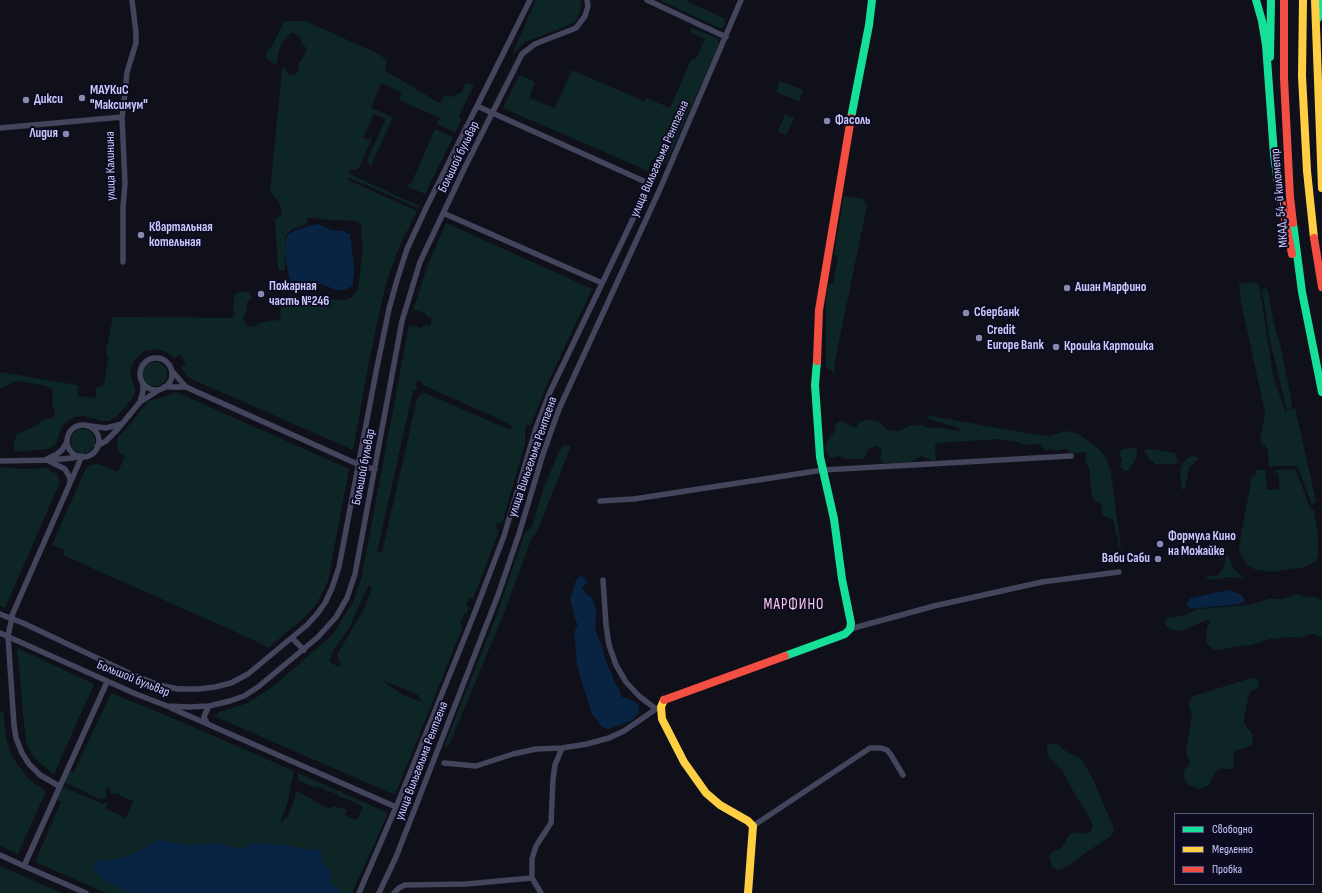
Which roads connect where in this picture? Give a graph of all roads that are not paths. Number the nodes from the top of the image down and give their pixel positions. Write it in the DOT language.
graph roads {
  1 [pos="132,0"];
  2 [pos="530,0"];
  3 [pos="592,0"];
  4 [pos="647,0"];
  5 [pos="741,0"];
  6 [pos="872,0"];
  7 [pos="1256,0"];
  8 [pos="1271,0"];
  9 [pos="1284,0"];
  10 [pos="1302,0"];
  11 [pos="1315,0"];
  12 [pos="1322,0"];
  13 [pos="587,3"];
  14 [pos="1317,29"];
  15 [pos="726,37"];
  16 [pos="1268,73"];
  17 [pos="477,106"];
  18 [pos="492,114"];
  19 [pos="122,117"];
  20 [pos="0,128"];
  21 [pos="1322,188"];
  22 [pos="443,213"];
  23 [pos="123,262"];
  24 [pos="602,283"];
  25 [pos="1322,287"];
  26 [pos="1302,292"];
  27 [pos="171,370"];
  28 [pos="143,384"];
  29 [pos="186,387"];
  30 [pos="162,388"];
  31 [pos="1322,392"];
  32 [pos="140,402"];
  33 [pos="122,424"];
  34 [pos="88,426"];
  35 [pos="67,442"];
  36 [pos="97,446"];
  37 [pos="80,456"];
  38 [pos="1070,456"];
  39 [pos="45,460"];
  40 [pos="0,461"];
  41 [pos="358,464"];
  42 [pos="375,469"];
  43 [pos="823,470"];
  44 [pos="70,485"];
  45 [pos="600,501"];
  46 [pos="1118,572"];
  47 [pos="603,580"];
  48 [pos="0,614"];
  49 [pos="12,619"];
  50 [pos="850,629"];
  51 [pos="0,633"];
  52 [pos="8,636"];
  53 [pos="292,638"];
  54 [pos="304,650"];
  55 [pos="106,682"];
  56 [pos="167,706"];
  57 [pos="209,706"];
  58 [pos="658,708"];
  59 [pos="207,723"];
  60 [pos="562,748"];
  61 [pos="444,763"];
  62 [pos="903,775"];
  63 [pos="59,786"];
  64 [pos="396,807"];
  65 [pos="753,826"];
  66 [pos="0,855"];
  67 [pos="24,866"];
  68 [pos="532,878"];
  69 [pos="86,893"];
  70 [pos="359,893"];
  71 [pos="379,893"];
  72 [pos="394,893"];
  73 [pos="540,893"];
  74 [pos="748,893"];
  1 -- 19 [label="street, улица Калинина"];
  2 -- 17 [label="street, Большой бульвар"];
  3 -- 13 [label="street, Большой бульвар"];
  4 -- 15 [label="street"];
  5 -- 15 [label="street, улица Вильгельма Рентгена"];
  6 -- 43 [label="main road"];
  7 -- 16 [label="main road"];
  8 -- 16 [label="main road"];
  9 -- 26 [label="main road, МКАД, 54-й километр"];
  10 -- 25 [label="main road"];
  11 -- 14 [label="main road"];
  12 -- 14 [label="main road"];
  13 -- 18 [label="street, Большой бульвар"];
  14 -- 21 [label="main road"];
  15 -- 71 [label="street, улица Вильгельма Рентгена"];
  16 -- 26 [label="main road"];
  17 -- 18 [label="street"];
  17 -- 41 [label="street, Большой бульвар"];
  18 -- 22 [label="street, Большой бульвар"];
  18 -- 24 [label="street, улица Вильгельма Рентгена"];
  19 -- 20 [label="street"];
  19 -- 23 [label="street, улица Калинина"];
  22 -- 24 [label="street"];
  22 -- 42 [label="street, Большой бульвар"];
  24 -- 64 [label="street, улица Вильгельма Рентгена"];
  26 -- 31 [label="main road, МКАД, 54-й километр"];
  27 -- 28 [label="street"];
  27 -- 29 [label="street"];
  27 -- 30 [label="street"];
  28 -- 30 [label="street"];
  28 -- 32 [label="street"];
  29 -- 30 [label="street"];
  29 -- 41 [label="street"];
  30 -- 32 [label="street"];
  32 -- 33 [label="street"];
  33 -- 34 [label="street"];
  33 -- 36 [label="street"];
  34 -- 35 [label="street"];
  34 -- 36 [label="street"];
  35 -- 37 [label="street"];
  35 -- 39 [label="street"];
  36 -- 37 [label="street"];
  37 -- 39 [label="street"];
  37 -- 44 [label="street"];
  38 -- 43 [label="street"];
  39 -- 40 [label="street"];
  39 -- 44 [label="street"];
  41 -- 42 [label="street"];
  41 -- 53 [label="street, Большой бульвар"];
  42 -- 54 [label="street, Большой бульвар"];
  43 -- 45 [label="street"];
  43 -- 50 [label="main road"];
  44 -- 49 [label="street"];
  46 -- 50 [label="street"];
  47 -- 58 [label="street"];
  48 -- 49 [label="street, Большой бульвар"];
  49 -- 52 [label="street"];
  49 -- 53 [label="street, Большой бульвар"];
  50 -- 58 [label="main road"];
  51 -- 52 [label="street, Большой бульвар"];
  52 -- 55 [label="street, Большой бульвар"];
  52 -- 63 [label="street"];
  53 -- 54 [label="street"];
  54 -- 57 [label="street, Большой бульвар"];
  55 -- 56 [label="street, Большой бульвар"];
  55 -- 63 [label="street"];
  56 -- 57 [label="street, Большой бульвар"];
  56 -- 59 [label="street"];
  57 -- 59 [label="street"];
  58 -- 60 [label="street"];
  58 -- 65 [label="main road"];
  59 -- 64 [label="street"];
  60 -- 61 [label="street"];
  60 -- 68 [label="street"];
  62 -- 65 [label="street"];
  63 -- 67 [label="street"];
  64 -- 70 [label="street, улица Вильгельма Рентгена"];
  65 -- 74 [label="main road"];
  66 -- 67 [label="street"];
  67 -- 69 [label="street"];
  68 -- 72 [label="street"];
  68 -- 73 [label="street"];
}
